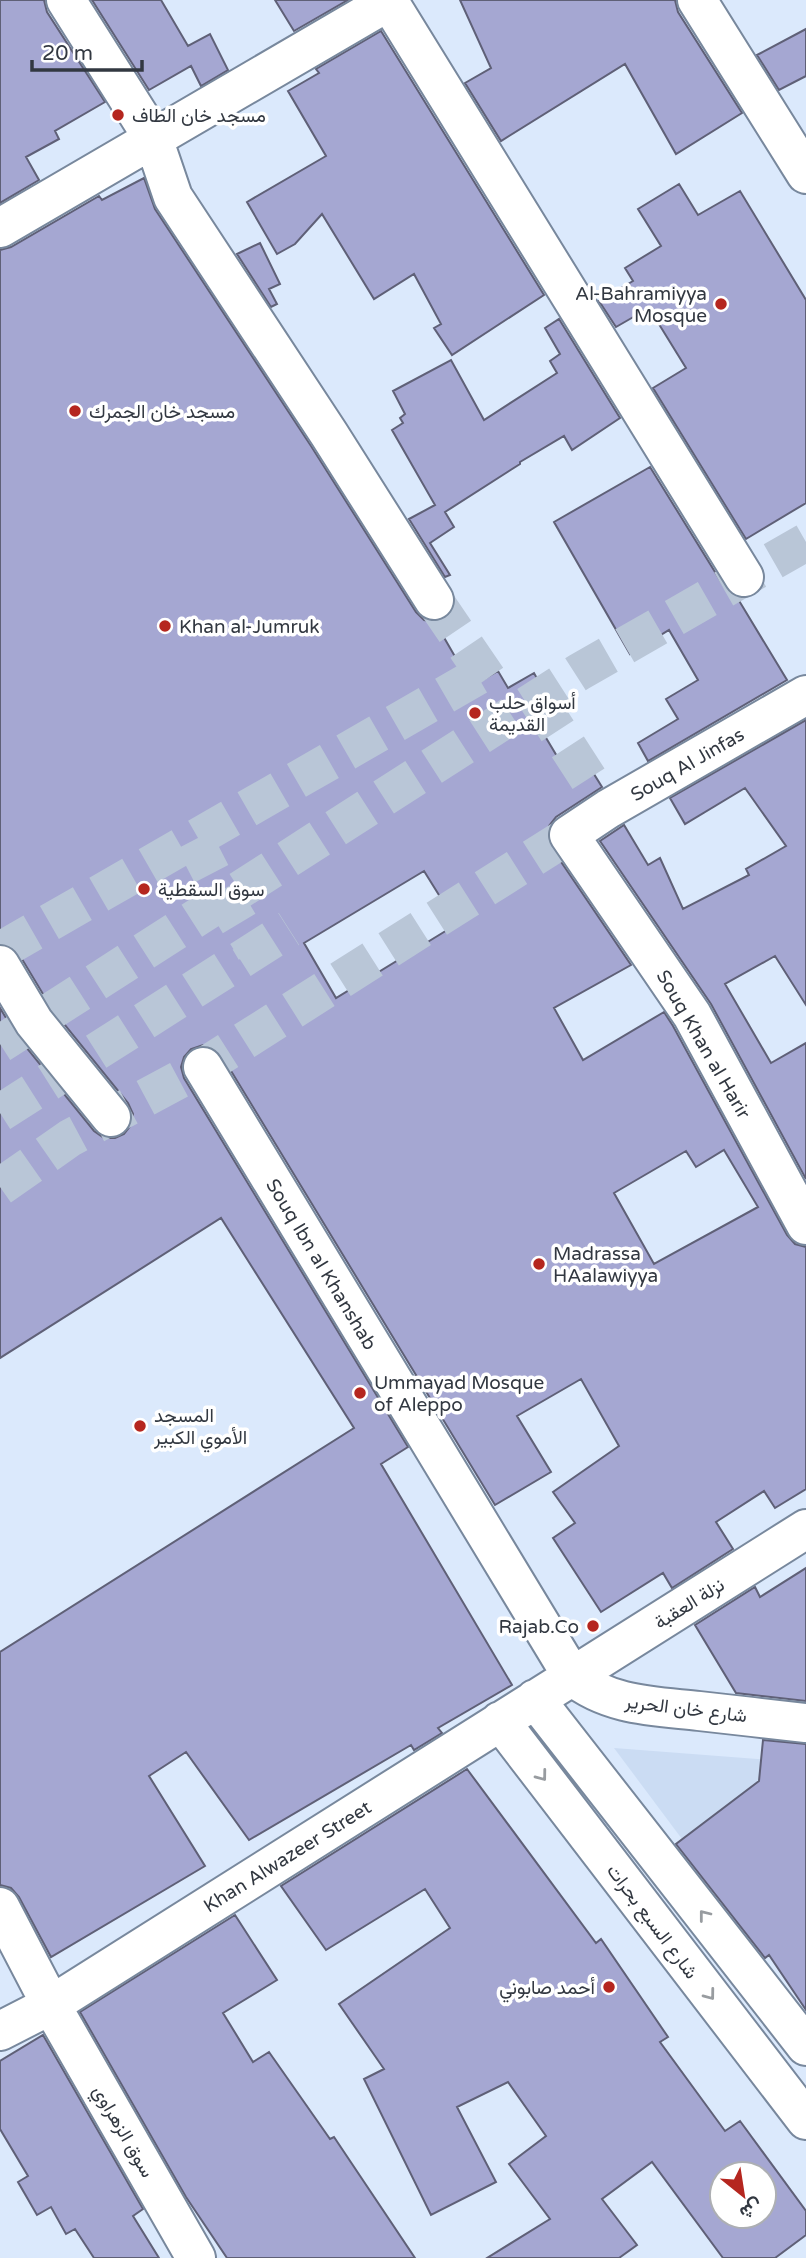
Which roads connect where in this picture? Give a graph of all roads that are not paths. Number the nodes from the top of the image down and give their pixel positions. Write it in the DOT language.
graph roads {
  1 [pos="66,0"];
  2 [pos="390,0"];
  3 [pos="697,0"];
  4 [pos="153,138"];
  5 [pos="806,174"];
  6 [pos="0,228"];
  7 [pos="744,577"];
  8 [pos="434,600"];
  9 [pos="806,695"];
  10 [pos="0,965"];
  11 [pos="203,1067"];
  12 [pos="111,1116"];
  13 [pos="806,1225"];
  14 [pos="806,1529"];
  15 [pos="572,1676"];
  16 [pos="535,1699"];
  17 [pos="500,1721"];
  18 [pos="806,1723"];
  19 [pos="0,1907"];
  20 [pos="51,2005"];
  21 [pos="0,2031"];
  22 [pos="806,2046"];
  23 [pos="806,2120"];
  24 [pos="196,2258"];
  1 -- 4 [label="street"];
  2 -- 4 [label="street"];
  2 -- 7 [label="street"];
  3 -- 5 [label="street"];
  4 -- 6 [label="street"];
  4 -- 8 [label="street"];
  9 -- 13 [label="street, Souq Al Jinfas"];
  10 -- 12 [label="street"];
  11 -- 15 [label="street, Souq Ibn al Khanshab"];
  14 -- 15 [label="street, نزلة العقبة"];
  15 -- 16 [label="street, Khan Alwazeer Street"];
  15 -- 18 [label="street, شارع خان الحرير"];
  16 -- 17 [label="street, Khan Alwazeer Street"];
  22 -- 16 [label="street, one-way"];
  17 -- 20 [label="street, Khan Alwazeer Street"];
  17 -- 23 [label="street, شارع السبع بحرات, one-way"];
  19 -- 20 [label="street, سوق الزهراوي"];
  20 -- 21 [label="street, Khan Alwazeer Street"];
  20 -- 24 [label="street, سوق الزهراوي"];
}
